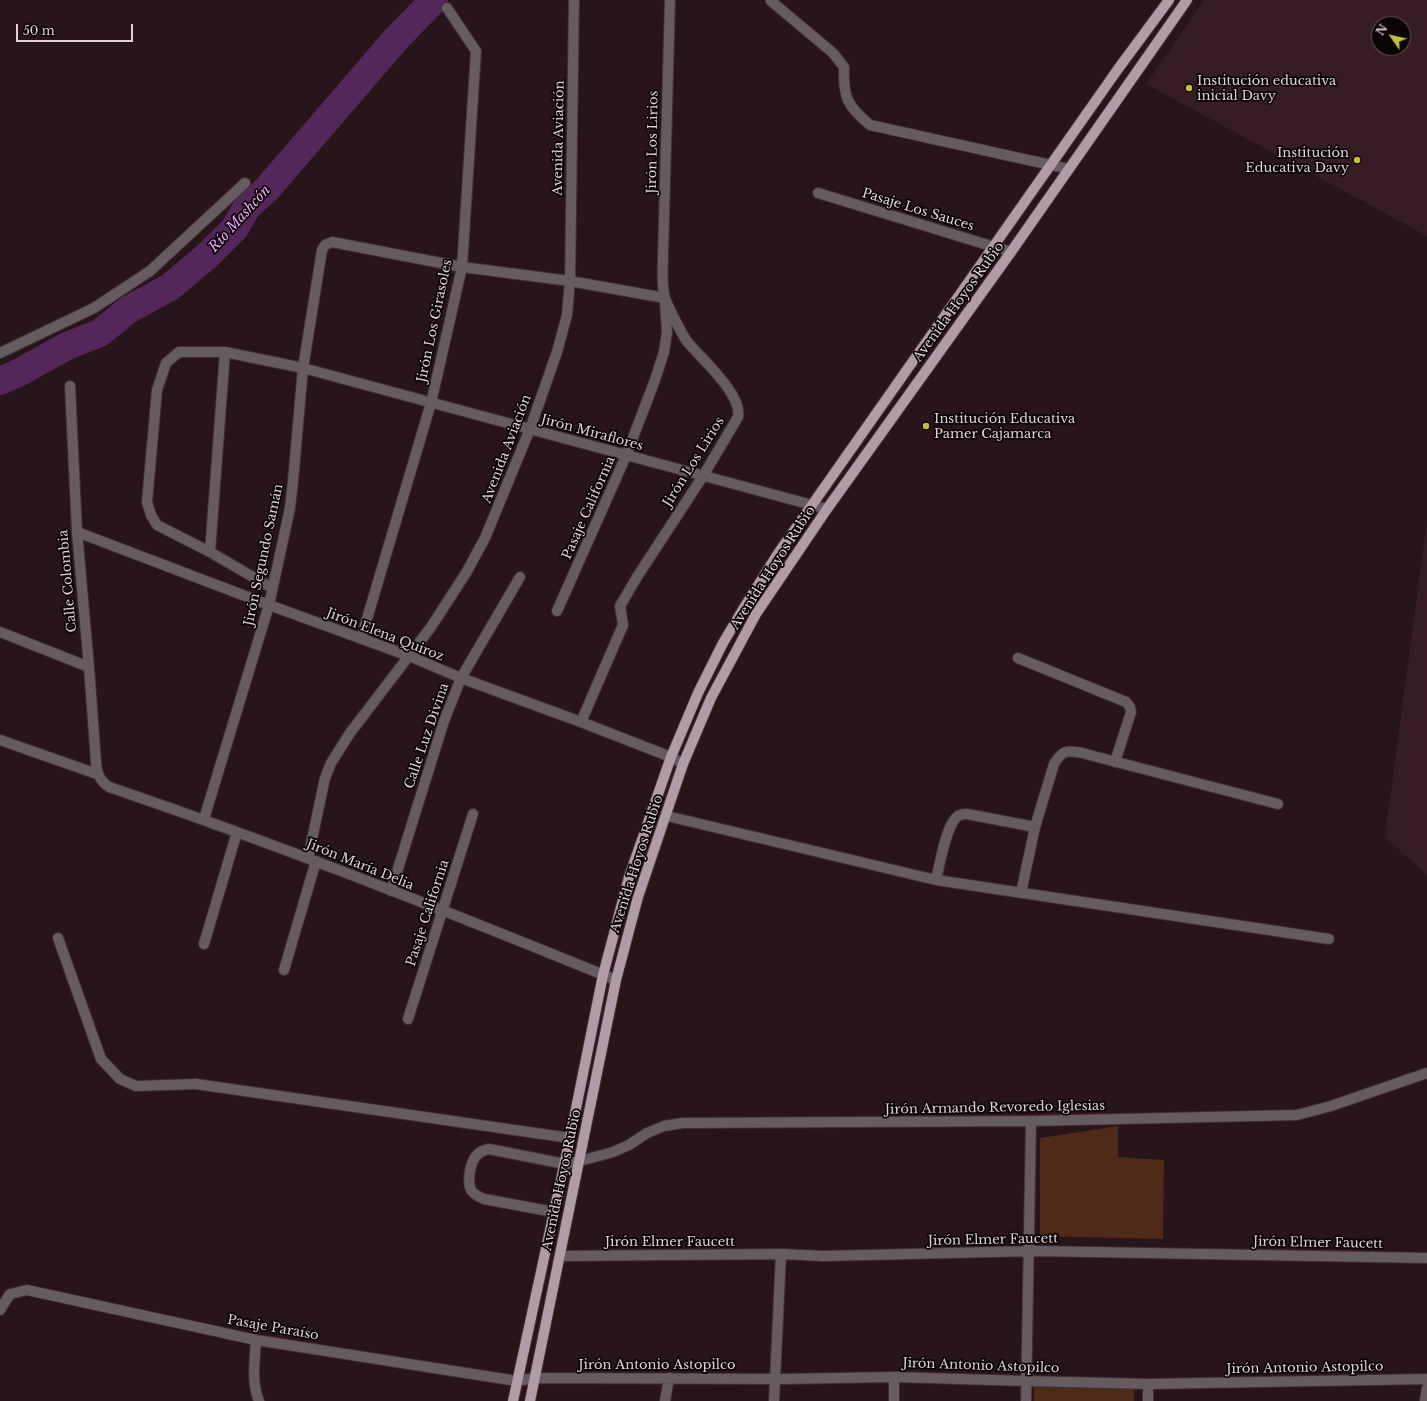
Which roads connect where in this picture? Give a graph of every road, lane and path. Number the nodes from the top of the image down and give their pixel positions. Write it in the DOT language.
graph roads {
  1 [pos="574,0"];
  2 [pos="670,0"];
  3 [pos="1170,0"];
  4 [pos="1187,0"];
  5 [pos="771,1"];
  6 [pos="447,8"];
  7 [pos="1052,166"];
  8 [pos="1069,169"];
  9 [pos="245,183"];
  10 [pos="818,193"];
  11 [pos="994,246"];
  12 [pos="1011,252"];
  13 [pos="462,267"];
  14 [pos="570,281"];
  15 [pos="665,298"];
  16 [pos="931,335"];
  17 [pos="945,344"];
  18 [pos="225,352"];
  19 [pos="0,353"];
  20 [pos="303,368"];
  21 [pos="70,386"];
  22 [pos="431,404"];
  23 [pos="530,429"];
  24 [pos="626,456"];
  25 [pos="703,476"];
  26 [pos="812,505"];
  27 [pos="827,509"];
  28 [pos="77,532"];
  29 [pos="210,552"];
  30 [pos="520,577"];
  31 [pos="272,588"];
  32 [pos="268,605"];
  33 [pos="557,611"];
  34 [pos="0,632"];
  35 [pos="361,639"];
  36 [pos="409,656"];
  37 [pos="1018,658"];
  38 [pos="89,667"];
  39 [pos="461,678"];
  40 [pos="581,722"];
  41 [pos="0,740"];
  42 [pos="670,757"];
  43 [pos="1115,762"];
  44 [pos="683,764"];
  45 [pos="97,774"];
  46 [pos="1278,804"];
  47 [pos="473,814"];
  48 [pos="667,816"];
  49 [pos="204,819"];
  50 [pos="1035,827"];
  51 [pos="237,832"];
  52 [pos="312,859"];
  53 [pos="936,880"];
  54 [pos="391,891"];
  55 [pos="1020,893"];
  56 [pos="442,911"];
  57 [pos="58,938"];
  58 [pos="1329,939"];
  59 [pos="204,944"];
  60 [pos="284,970"];
  61 [pos="603,975"];
  62 [pos="616,980"];
  63 [pos="408,1019"];
  64 [pos="1427,1074"];
  65 [pos="1427,1082"];
  66 [pos="1031,1121"];
  67 [pos="570,1138"];
  68 [pos="580,1162"];
  69 [pos="564,1164"];
  70 [pos="554,1212"];
  71 [pos="1028,1251"];
  72 [pos="781,1254"];
  73 [pos="560,1256"];
  74 [pos="1427,1258"];
  75 [pos="0,1310"];
  76 [pos="256,1340"];
  77 [pos="894,1376"];
  78 [pos="534,1378"];
  79 [pos="669,1378"];
  80 [pos="774,1379"];
  81 [pos="1427,1379"];
  82 [pos="517,1381"];
  83 [pos="1026,1382"];
  84 [pos="1148,1384"];
  85 [pos="1427,1388"];
  86 [pos="259,1401"];
  87 [pos="513,1401"];
  88 [pos="530,1401"];
  89 [pos="665,1401"];
  90 [pos="774,1401"];
  91 [pos="894,1401"];
  92 [pos="1026,1401"];
  93 [pos="1148,1401"];
  94 [pos="1425,1401"];
  1 -- 14 [label="street, Avenida Aviación"];
  2 -- 15 [label="street, Jirón Los Lirios"];
  3 -- 7 [label="main road, Avenida Hoyos Rubio"];
  4 -- 8 [label="main road, Avenida Hoyos Rubio"];
  5 -- 7 [label="street"];
  6 -- 13 [label="street, Jirón Los Girasoles"];
  7 -- 8 [label="street"];
  7 -- 11 [label="main road, Avenida Hoyos Rubio"];
  8 -- 12 [label="main road, Avenida Hoyos Rubio"];
  9 -- 19 [label="street"];
  10 -- 11 [label="street, Pasaje Los Sauces"];
  11 -- 12 [label="street, Pasaje Los Sauces"];
  11 -- 16 [label="main road, Avenida Hoyos Rubio"];
  12 -- 17 [label="main road, Avenida Hoyos Rubio"];
  13 -- 14 [label="street"];
  13 -- 20 [label="street, Jirón Segundo Samán"];
  13 -- 22 [label="street, Jirón Los Girasoles"];
  14 -- 15 [label="street"];
  14 -- 23 [label="street, Avenida Aviación"];
  15 -- 24 [label="street, Pasaje California"];
  15 -- 25 [label="street, Jirón Los Lirios"];
  16 -- 17 [label="main road"];
  16 -- 26 [label="main road, Avenida Hoyos Rubio"];
  17 -- 27 [label="main road, Avenida Hoyos Rubio"];
  18 -- 20 [label="street, Jirón Miraflores"];
  18 -- 29 [label="street"];
  18 -- 29 [label="street, Jirón Miraflores"];
  20 -- 22 [label="street, Jirón Miraflores"];
  20 -- 31 [label="street, Jirón Segundo Samán"];
  21 -- 28 [label="street, Calle Colombia"];
  22 -- 23 [label="street, Jirón Miraflores"];
  22 -- 35 [label="street, Jirón Los Girasoles"];
  23 -- 24 [label="street, Jirón Miraflores"];
  23 -- 36 [label="street, Avenida Aviación"];
  24 -- 25 [label="street, Jirón Miraflores"];
  24 -- 33 [label="street, Pasaje California"];
  25 -- 26 [label="street, Jirón Miraflores"];
  25 -- 40 [label="street, Jirón Los Lirios"];
  26 -- 27 [label="street, Jirón Miraflores"];
  26 -- 42 [label="main road, Avenida Hoyos Rubio"];
  27 -- 44 [label="main road, Avenida Hoyos Rubio"];
  28 -- 32 [label="street, Jirón Elena Quiroz"];
  28 -- 38 [label="street, Calle Colombia"];
  29 -- 31 [label="street, Jirón Miraflores"];
  30 -- 39 [label="street, Calle Luz Divina"];
  31 -- 32 [label="street, Jirón Segundo Samán"];
  32 -- 35 [label="street, Jirón Elena Quiroz"];
  32 -- 49 [label="street, Jirón Segundo Samán"];
  34 -- 38 [label="street"];
  35 -- 36 [label="street, Jirón Elena Quiroz"];
  36 -- 39 [label="street, Jirón Elena Quiroz"];
  36 -- 52 [label="street, Avenida Aviación"];
  37 -- 43 [label="street"];
  38 -- 45 [label="street, Calle Colombia"];
  39 -- 40 [label="street, Jirón Elena Quiroz"];
  39 -- 54 [label="street, Calle Luz Divina"];
  40 -- 42 [label="street, Jirón Elena Quiroz"];
  41 -- 45 [label="street"];
  42 -- 44 [label="street, Jirón Elena Quiroz"];
  42 -- 61 [label="main road, Avenida Hoyos Rubio"];
  43 -- 46 [label="street"];
  43 -- 50 [label="street"];
  44 -- 48 [label="main road, Avenida Hoyos Rubio"];
  45 -- 49 [label="street, Jirón María Delia"];
  47 -- 56 [label="street, Pasaje California"];
  48 -- 53 [label="street"];
  48 -- 62 [label="main road, Avenida Hoyos Rubio"];
  49 -- 51 [label="street, Jirón María Delia"];
  50 -- 53 [label="street"];
  50 -- 55 [label="street"];
  51 -- 52 [label="street, Jirón María Delia"];
  51 -- 59 [label="street"];
  52 -- 54 [label="street, Jirón María Delia"];
  52 -- 60 [label="street, Avenida Aviación"];
  53 -- 55 [label="street"];
  54 -- 56 [label="street, Jirón María Delia"];
  55 -- 58 [label="street"];
  56 -- 61 [label="street, Jirón María Delia"];
  56 -- 63 [label="street, Pasaje California"];
  57 -- 67 [label="street"];
  61 -- 62 [label="street, Jirón María Delia"];
  61 -- 67 [label="main road, Avenida Hoyos Rubio"];
  62 -- 68 [label="main road, Avenida Hoyos Rubio"];
  64 -- 65 [label="street"];
  64 -- 66 [label="street, Jirón Armando Revoredo Iglesias"];
  66 -- 68 [label="street, Jirón Armando Revoredo Iglesias"];
  66 -- 71 [label="street"];
  67 -- 69 [label="main road, Avenida Hoyos Rubio"];
  68 -- 69 [label="street, Jirón Armando Revoredo Iglesias"];
  68 -- 73 [label="main road, Avenida Hoyos Rubio"];
  69 -- 70 [label="main road, Avenida Hoyos Rubio"];
  69 -- 70 [label="street, Jirón Armando Revoredo Iglesias"];
  70 -- 82 [label="main road, Avenida Hoyos Rubio"];
  71 -- 72 [label="street, Jirón Elmer Faucett"];
  71 -- 74 [label="street, Jirón Elmer Faucett"];
  71 -- 83 [label="street"];
  72 -- 73 [label="street, Jirón Elmer Faucett"];
  72 -- 80 [label="street"];
  73 -- 78 [label="main road, Avenida Hoyos Rubio"];
  75 -- 76 [label="street, Pasaje Paraíso"];
  76 -- 82 [label="street, Pasaje Paraíso"];
  76 -- 86 [label="street"];
  77 -- 80 [label="street, Jirón Antonio Astopilco"];
  77 -- 83 [label="street, Jirón Antonio Astopilco"];
  77 -- 91 [label="street"];
  78 -- 79 [label="street, Jirón Antonio Astopilco"];
  78 -- 82 [label="street, Pasaje Paraíso"];
  78 -- 88 [label="main road, Avenida Hoyos Rubio"];
  79 -- 80 [label="street, Jirón Antonio Astopilco"];
  79 -- 89 [label="street"];
  80 -- 90 [label="street"];
  81 -- 84 [label="street, Jirón Antonio Astopilco"];
  82 -- 87 [label="main road, Avenida Hoyos Rubio"];
  83 -- 84 [label="street, Jirón Antonio Astopilco"];
  83 -- 92 [label="street"];
  84 -- 93 [label="street"];
  85 -- 94 [label="street"];
}
